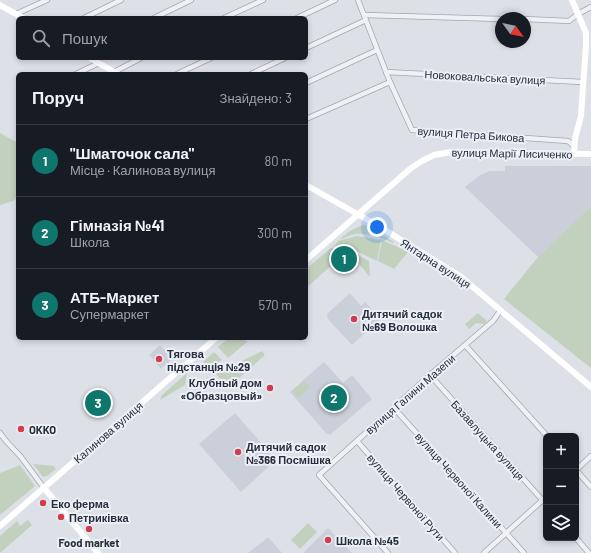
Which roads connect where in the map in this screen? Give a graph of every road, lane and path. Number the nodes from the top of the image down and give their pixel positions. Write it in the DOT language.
graph roads {
  1 [pos="47,0"];
  2 [pos="121,0"];
  3 [pos="191,0"];
  4 [pos="263,0"];
  5 [pos="335,0"];
  6 [pos="358,0"];
  7 [pos="572,0"];
  8 [pos="0,4"];
  9 [pos="591,7"];
  10 [pos="16,14"];
  11 [pos="578,14"];
  12 [pos="20,16"];
  13 [pos="88,16"];
  14 [pos="158,16"];
  15 [pos="228,16"];
  16 [pos="301,16"];
  17 [pos="366,18"];
  18 [pos="495,19"];
  19 [pos="531,20"];
  20 [pos="588,33"];
  21 [pos="308,47"];
  22 [pos="377,50"];
  23 [pos="94,60"];
  24 [pos="138,60"];
  25 [pos="207,60"];
  26 [pos="281,60"];
  27 [pos="99,63"];
  28 [pos="80,72"];
  29 [pos="114,72"];
  30 [pos="118,72"];
  31 [pos="181,72"];
  32 [pos="255,72"];
  33 [pos="386,72"];
  34 [pos="308,82"];
  35 [pos="390,82"];
  36 [pos="583,82"];
  37 [pos="308,119"];
  38 [pos="574,146"];
  39 [pos="574,153"];
  40 [pos="591,154"];
  41 [pos="308,186"];
  42 [pos="358,214"];
  43 [pos="308,258"];
  44 [pos="500,311"];
  45 [pos="214,340"];
  46 [pos="465,345"];
  47 [pos="430,375"];
  48 [pos="591,387"];
  49 [pos="394,408"];
  50 [pos="0,433"];
  51 [pos="543,433"];
  52 [pos="357,441"];
  53 [pos="591,456"];
  54 [pos="577,469"];
  55 [pos="579,473"];
  56 [pos="591,487"];
  57 [pos="44,488"];
  58 [pos="543,499"];
  59 [pos="543,503"];
  60 [pos="0,526"];
  61 [pos="506,533"];
  62 [pos="579,541"];
  63 [pos="98,553"];
  64 [pos="388,553"];
  65 [pos="455,553"];
  66 [pos="484,553"];
  67 [pos="524,553"];
  68 [pos="589,553"];
  1 -- 10 [label="street"];
  2 -- 13 [label="street"];
  3 -- 14 [label="street"];
  4 -- 15 [label="street"];
  5 -- 16 [label="street"];
  6 -- 17 [label="street, вулиця Петра Бикова"];
  7 -- 11 [label="main road"];
  8 -- 10 [label="main road"];
  9 -- 11 [label="street"];
  10 -- 12 [label="main road"];
  11 -- 19 [label="street"];
  11 -- 20 [label="main road"];
  17 -- 18 [label="street"];
  17 -- 21 [label="street"];
  17 -- 22 [label="street, вулиця Петра Бикова"];
  20 -- 36 [label="main road"];
  22 -- 33 [label="street, вулиця Петра Бикова"];
  22 -- 34 [label="street"];
  23 -- 27 [label="main road"];
  24 -- 30 [label="street"];
  25 -- 31 [label="street"];
  26 -- 32 [label="street"];
  27 -- 28 [label="street"];
  27 -- 29 [label="main road"];
  33 -- 35 [label="street, вулиця Петра Бикова"];
  33 -- 36 [label="street, Новоковальська вулиця"];
  35 -- 37 [label="street"];
  35 -- 38 [label="street, вулиця Петра Бикова"];
  36 -- 38 [label="main road"];
  38 -- 39 [label="main road"];
  39 -- 40 [label="main road, вулиця Марії Лисиченко"];
  39 -- 42 [label="main road, вулиця Марії Лисиченко"];
  41 -- 42 [label="main road, Янтарна вулиця"];
  42 -- 43 [label="main road"];
  42 -- 44 [label="main road, Янтарна вулиця"];
  44 -- 46 [label="street, вулиця Галини Мазепи"];
  44 -- 48 [label="main road, Янтарна вулиця"];
  45 -- 57 [label="main road, Калинова вулиця"];
  46 -- 47 [label="street, вулиця Галини Мазепи"];
  46 -- 51 [label="street"];
  47 -- 49 [label="street, вулиця Галини Мазепи"];
  47 -- 58 [label="street, Базавлуцька вулиця"];
  49 -- 52 [label="street, вулиця Галини Мазепи"];
  49 -- 61 [label="street, вулиця Червоної Калини"];
  50 -- 57 [label="street"];
  52 -- 64 [label="street, вулиця Галини Мазепи"];
  52 -- 65 [label="street, вулиця Червоної Рути"];
  53 -- 54 [label="street"];
  55 -- 56 [label="street"];
  57 -- 60 [label="main road, Калинова вулиця"];
  57 -- 63 [label="main road"];
  59 -- 61 [label="street"];
  61 -- 66 [label="street"];
  61 -- 67 [label="street, вулиця Червоної Калини"];
  62 -- 68 [label="street"];
}
